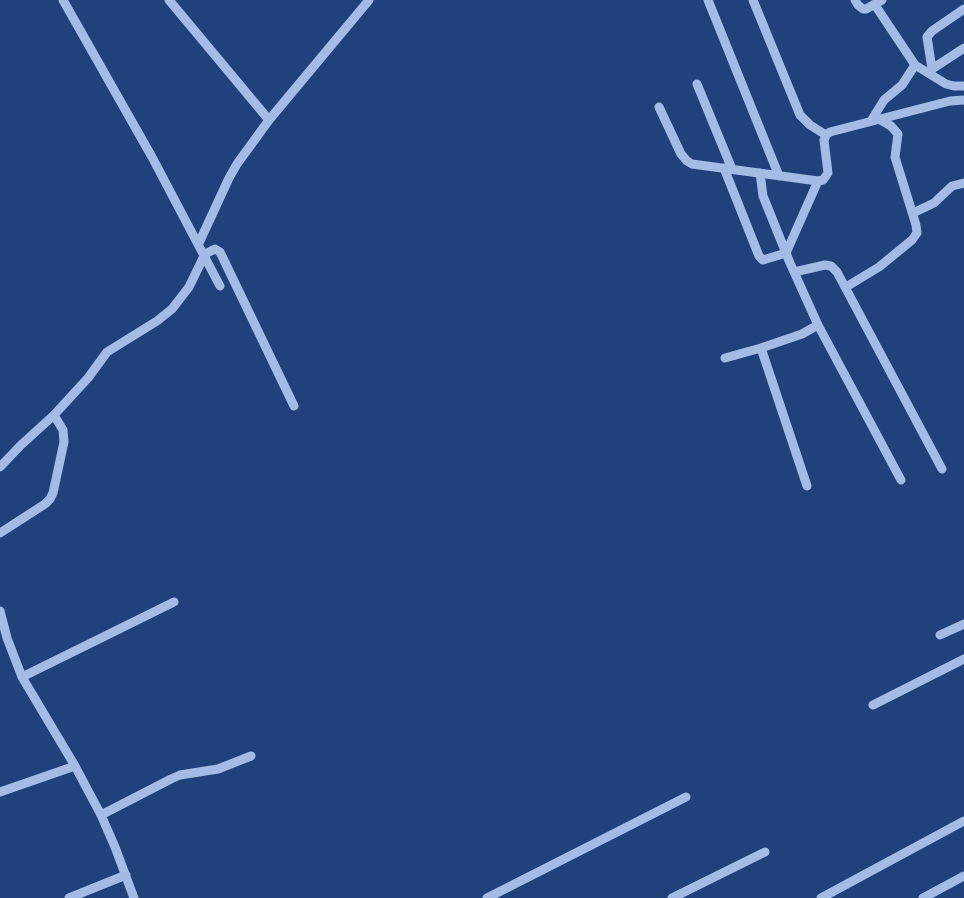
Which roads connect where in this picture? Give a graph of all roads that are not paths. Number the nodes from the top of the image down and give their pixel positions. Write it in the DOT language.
graph roads {
  1 [pos="62,0"];
  2 [pos="169,0"];
  3 [pos="369,0"];
  4 [pos="708,0"];
  5 [pos="753,0"];
  6 [pos="855,0"];
  7 [pos="879,2"];
  8 [pos="964,9"];
  9 [pos="964,48"];
  10 [pos="915,65"];
  11 [pos="929,71"];
  12 [pos="697,84"];
  13 [pos="964,86"];
  14 [pos="964,100"];
  15 [pos="659,107"];
  16 [pos="269,120"];
  17 [pos="875,120"];
  18 [pos="826,135"];
  19 [pos="728,169"];
  20 [pos="763,174"];
  21 [pos="779,176"];
  22 [pos="818,181"];
  23 [pos="964,183"];
  24 [pos="913,213"];
  25 [pos="199,243"];
  26 [pos="786,253"];
  27 [pos="204,254"];
  28 [pos="794,272"];
  29 [pos="220,286"];
  30 [pos="846,287"];
  31 [pos="818,325"];
  32 [pos="761,348"];
  33 [pos="726,358"];
  34 [pos="294,406"];
  35 [pos="54,415"];
  36 [pos="0,467"];
  37 [pos="942,468"];
  38 [pos="902,480"];
  39 [pos="807,486"];
  40 [pos="0,533"];
  41 [pos="174,602"];
  42 [pos="0,611"];
  43 [pos="964,624"];
  44 [pos="940,636"];
  45 [pos="964,660"];
  46 [pos="22,678"];
  47 [pos="873,705"];
  48 [pos="251,756"];
  49 [pos="75,766"];
  50 [pos="0,792"];
  51 [pos="686,797"];
  52 [pos="101,815"];
  53 [pos="964,821"];
  54 [pos="765,852"];
  55 [pos="126,875"];
  56 [pos="964,876"];
  57 [pos="69,898"];
  58 [pos="134,898"];
  59 [pos="487,898"];
  60 [pos="672,898"];
  61 [pos="821,898"];
  62 [pos="923,898"];
  1 -- 25 [label="street"];
  2 -- 16 [label="street"];
  3 -- 16 [label="street"];
  4 -- 21 [label="street"];
  5 -- 18 [label="street"];
  6 -- 7 [label="street"];
  7 -- 10 [label="street"];
  8 -- 11 [label="street"];
  9 -- 11 [label="street"];
  10 -- 11 [label="street"];
  10 -- 17 [label="street"];
  11 -- 13 [label="street"];
  12 -- 19 [label="street"];
  14 -- 17 [label="street"];
  15 -- 19 [label="street"];
  16 -- 25 [label="street"];
  17 -- 18 [label="street"];
  17 -- 24 [label="street"];
  18 -- 22 [label="street"];
  19 -- 20 [label="street"];
  19 -- 26 [label="street"];
  20 -- 21 [label="street"];
  20 -- 26 [label="street"];
  21 -- 22 [label="street"];
  22 -- 26 [label="street"];
  23 -- 24 [label="street"];
  24 -- 30 [label="street"];
  25 -- 27 [label="street"];
  26 -- 28 [label="street"];
  27 -- 29 [label="street"];
  27 -- 34 [label="street"];
  27 -- 35 [label="street"];
  28 -- 30 [label="street"];
  28 -- 31 [label="street"];
  30 -- 37 [label="street"];
  31 -- 32 [label="street"];
  31 -- 38 [label="street"];
  32 -- 33 [label="street"];
  32 -- 39 [label="street"];
  35 -- 36 [label="street"];
  35 -- 40 [label="street"];
  41 -- 46 [label="street"];
  42 -- 46 [label="street"];
  43 -- 44 [label="street"];
  45 -- 47 [label="street"];
  46 -- 49 [label="street"];
  48 -- 52 [label="street"];
  49 -- 50 [label="street"];
  49 -- 52 [label="street"];
  51 -- 59 [label="street"];
  52 -- 55 [label="street"];
  53 -- 61 [label="street"];
  54 -- 60 [label="street"];
  55 -- 57 [label="street"];
  55 -- 58 [label="street"];
  56 -- 62 [label="street"];
}
